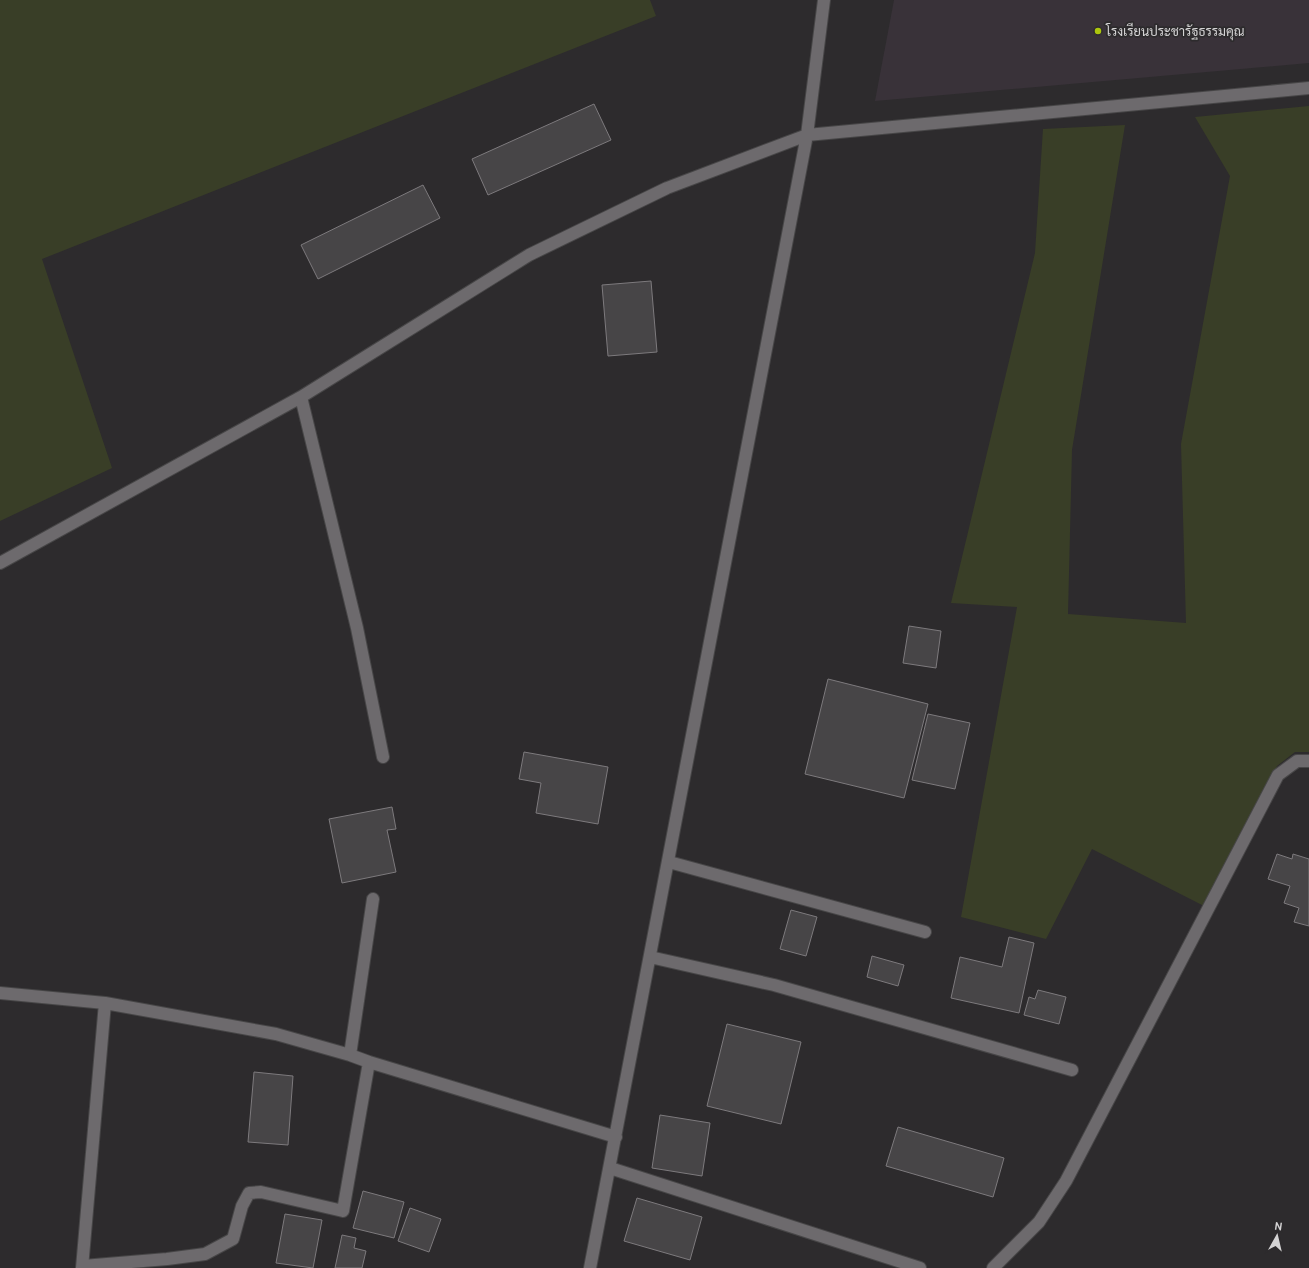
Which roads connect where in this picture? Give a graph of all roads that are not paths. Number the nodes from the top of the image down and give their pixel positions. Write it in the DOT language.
graph roads {
  1 [pos="824,0"];
  2 [pos="1309,88"];
  3 [pos="807,134"];
  4 [pos="301,397"];
  5 [pos="0,563"];
  6 [pos="383,757"];
  7 [pos="1309,761"];
  8 [pos="668,862"];
  9 [pos="373,898"];
  10 [pos="925,932"];
  11 [pos="650,957"];
  12 [pos="0,993"];
  13 [pos="105,1003"];
  14 [pos="350,1054"];
  15 [pos="369,1062"];
  16 [pos="1072,1070"];
  17 [pos="616,1137"];
  18 [pos="610,1168"];
  19 [pos="82,1267"];
  20 [pos="590,1268"];
  21 [pos="920,1268"];
  22 [pos="993,1268"];
  1 -- 3 [label="street"];
  2 -- 3 [label="street"];
  3 -- 4 [label="street"];
  3 -- 8 [label="street"];
  4 -- 5 [label="street"];
  4 -- 6 [label="street"];
  7 -- 22 [label="street"];
  8 -- 10 [label="street"];
  8 -- 11 [label="street"];
  9 -- 14 [label="street"];
  11 -- 16 [label="street"];
  11 -- 17 [label="street"];
  12 -- 13 [label="street"];
  13 -- 14 [label="street"];
  13 -- 19 [label="street"];
  14 -- 15 [label="street"];
  15 -- 17 [label="street"];
  15 -- 19 [label="street"];
  17 -- 18 [label="street"];
  18 -- 20 [label="street"];
  18 -- 21 [label="street"];
}
